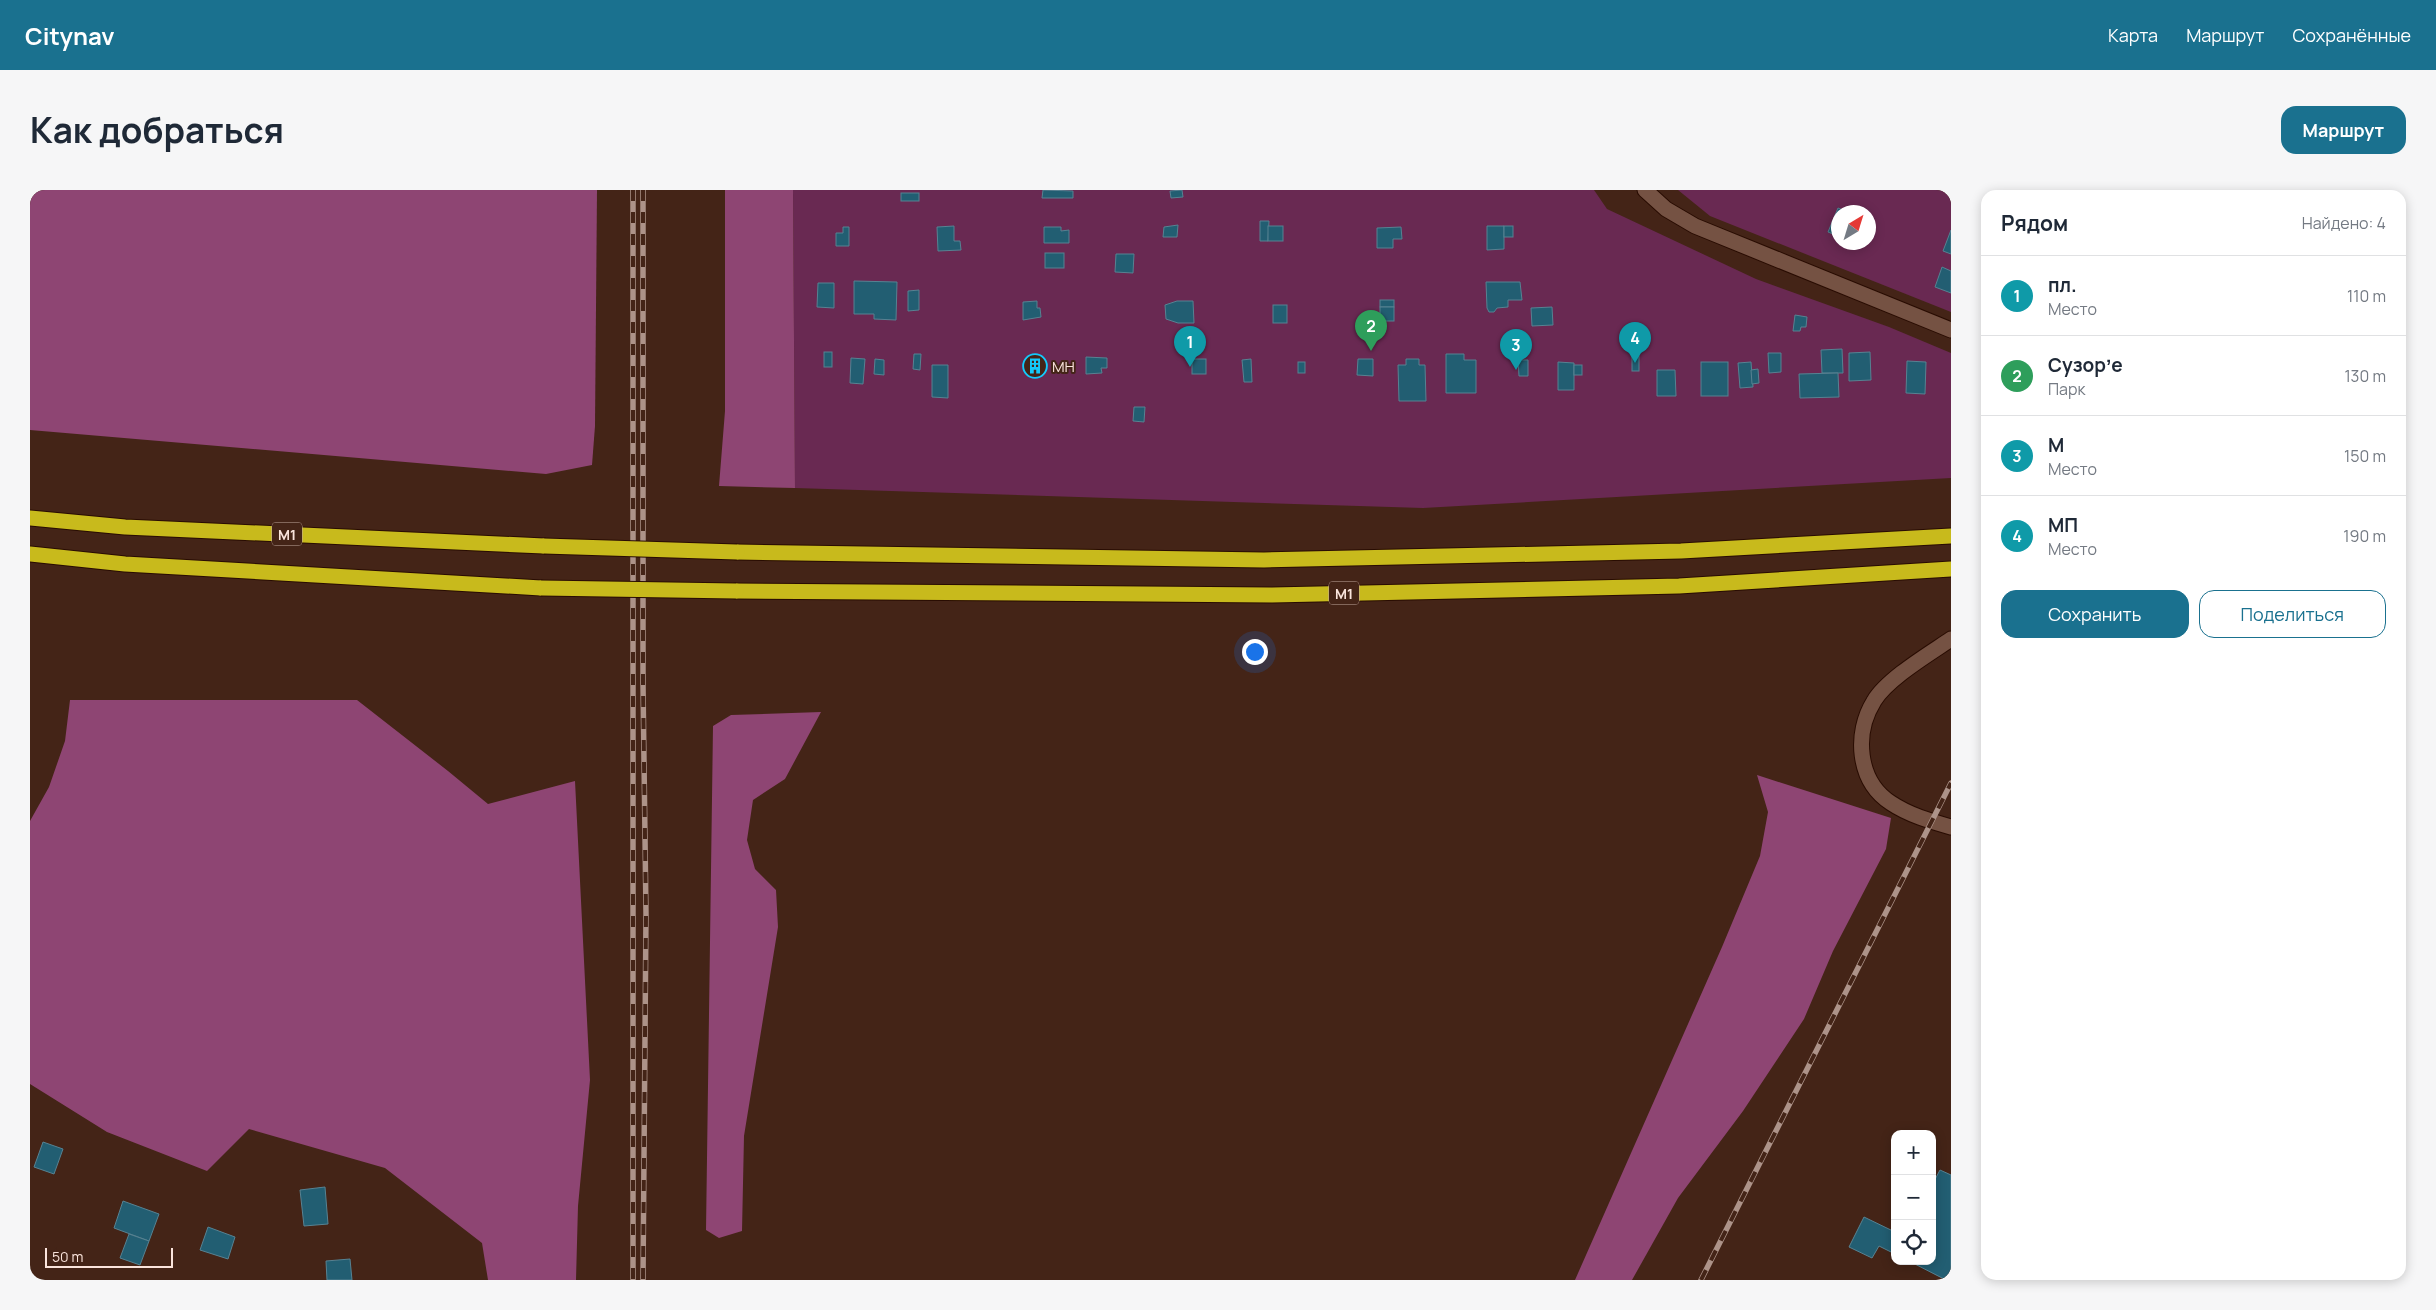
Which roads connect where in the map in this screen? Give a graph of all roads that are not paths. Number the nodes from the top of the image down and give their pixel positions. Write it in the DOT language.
graph roads {
  1 [pos="1645,190"];
  2 [pos="1951,330"];
  3 [pos="30,518"];
  4 [pos="1951,536"];
  5 [pos="30,554"];
  6 [pos="1951,569"];
  7 [pos="1951,639"];
  8 [pos="1951,827"];
  1 -- 2 [label="street"];
  3 -- 4 [label="highway, М1, bridge"];
  5 -- 6 [label="highway, М1, bridge"];
  7 -- 8 [label="street"];
}
